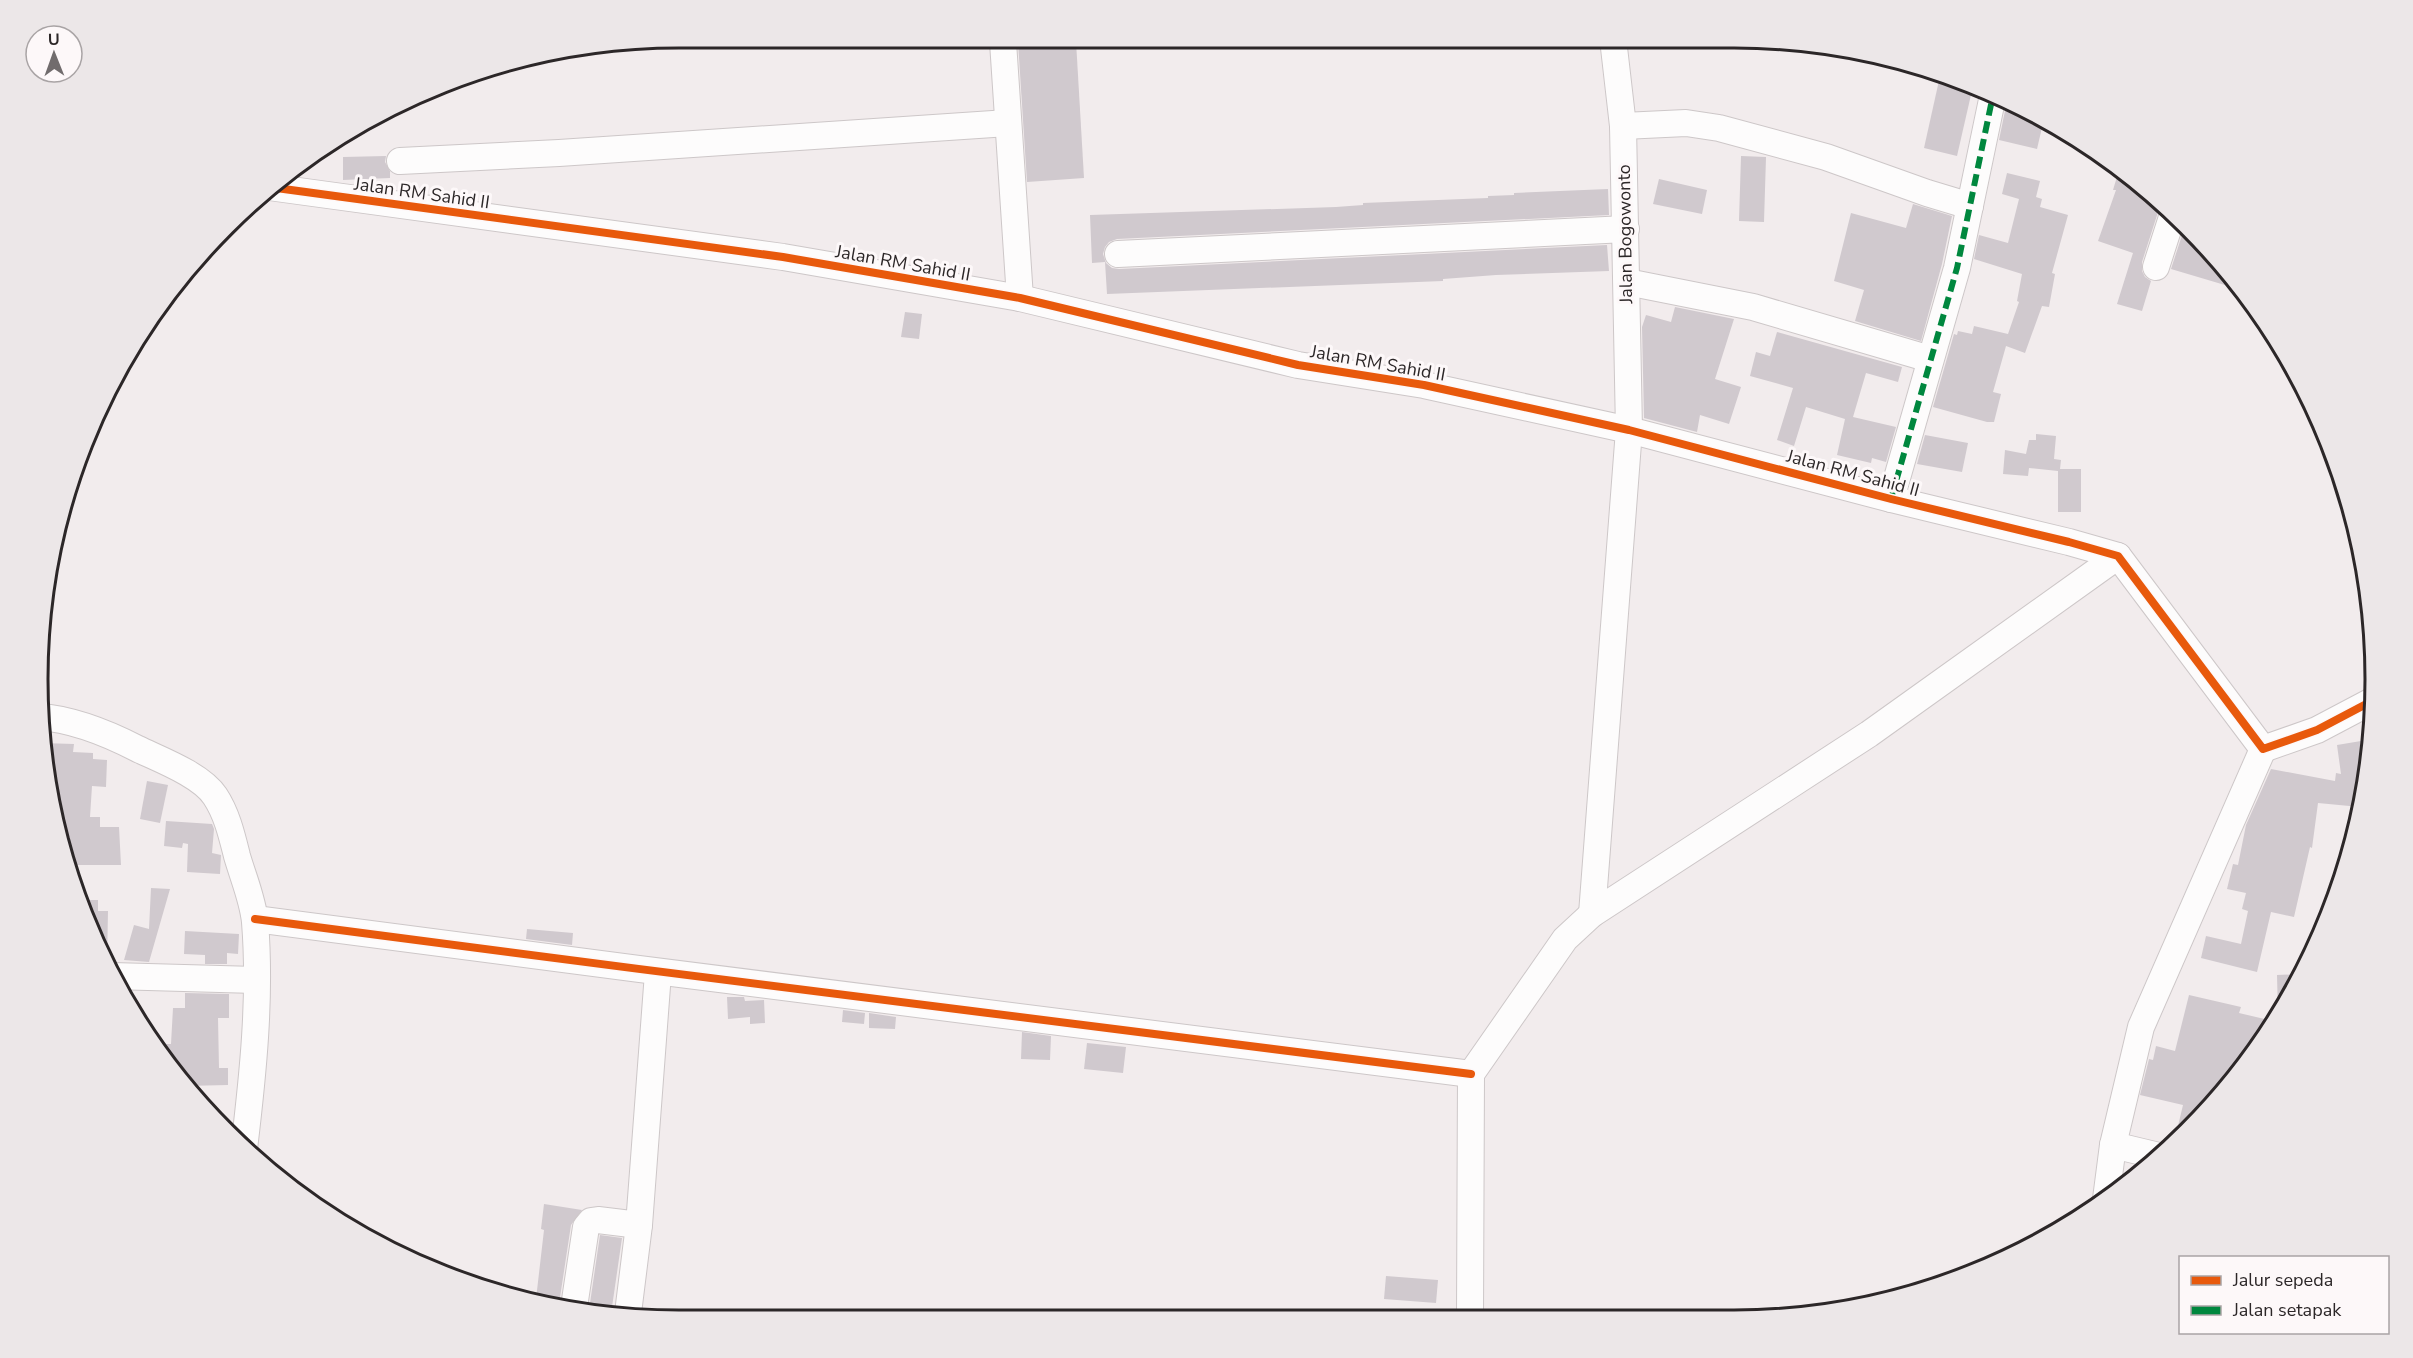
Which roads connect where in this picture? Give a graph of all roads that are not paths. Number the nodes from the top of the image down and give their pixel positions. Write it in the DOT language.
graph roads {
  1 [pos="1003,48"];
  2 [pos="1614,48"];
  3 [pos="1991,103"];
  4 [pos="1008,123"];
  5 [pos="1623,126"];
  6 [pos="400,161"];
  7 [pos="281,190"];
  8 [pos="1970,206"];
  9 [pos="2170,224"];
  10 [pos="1626,229"];
  11 [pos="1118,254"];
  12 [pos="2156,267"];
  13 [pos="1627,282"];
  14 [pos="1020,298"];
  15 [pos="1930,359"];
  16 [pos="1629,429"];
  17 [pos="1891,499"];
  18 [pos="2118,556"];
  19 [pos="2364,705"];
  20 [pos="49,719"];
  21 [pos="2263,749"];
  22 [pos="1592,914"];
  23 [pos="255,919"];
  24 [pos="658,973"];
  25 [pos="123,976"];
  26 [pos="256,980"];
  27 [pos="1471,1074"];
  28 [pos="245,1137"];
  29 [pos="2113,1145"];
  30 [pos="2149,1154"];
  31 [pos="2107,1188"];
  32 [pos="639,1225"];
  33 [pos="575,1301"];
  34 [pos="629,1308"];
  35 [pos="1470,1310"];
  1 -- 4 [label="street"];
  2 -- 5 [label="street, Jalan Bogowonto"];
  3 -- 8 [label="street"];
  4 -- 6 [label="street"];
  4 -- 14 [label="street"];
  5 -- 8 [label="street"];
  5 -- 10 [label="street, Jalan Bogowonto"];
  7 -- 14 [label="street, Jalan RM Sahid II"];
  8 -- 15 [label="street"];
  9 -- 12 [label="street"];
  10 -- 11 [label="street"];
  10 -- 13 [label="street, Jalan Bogowonto"];
  13 -- 15 [label="street"];
  13 -- 16 [label="street, Jalan Bogowonto"];
  14 -- 16 [label="street, Jalan RM Sahid II"];
  15 -- 17 [label="street"];
  16 -- 17 [label="street, Jalan RM Sahid II"];
  16 -- 22 [label="street, Jalan Bogowonto"];
  17 -- 18 [label="street, Jalan RM Sahid II"];
  18 -- 21 [label="street"];
  18 -- 22 [label="street"];
  19 -- 21 [label="street"];
  20 -- 23 [label="street"];
  21 -- 29 [label="street"];
  22 -- 27 [label="street"];
  23 -- 24 [label="street"];
  23 -- 26 [label="street"];
  24 -- 27 [label="street"];
  24 -- 32 [label="street"];
  25 -- 26 [label="street"];
  26 -- 28 [label="street"];
  27 -- 35 [label="street"];
  29 -- 30 [label="street"];
  29 -- 31 [label="street"];
  32 -- 33 [label="street"];
  32 -- 34 [label="street"];
}
